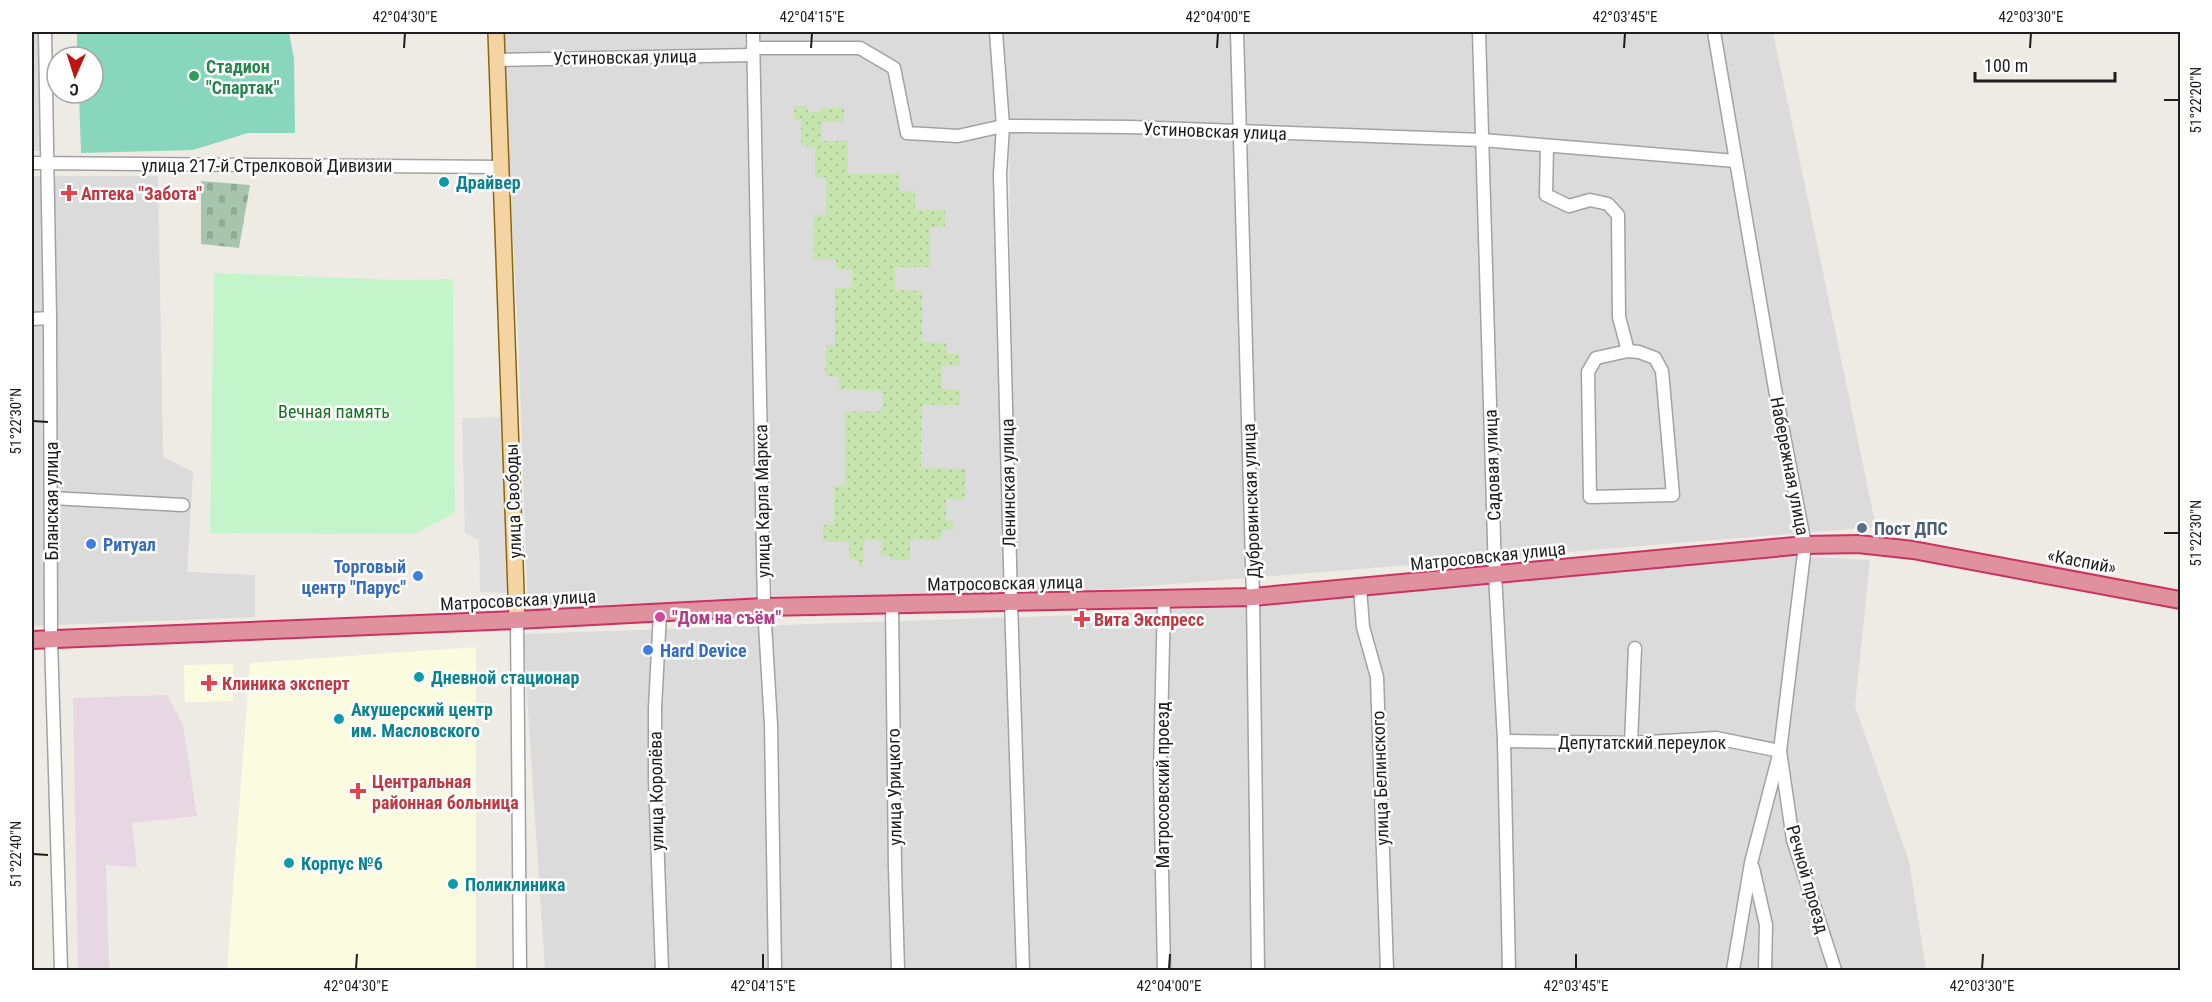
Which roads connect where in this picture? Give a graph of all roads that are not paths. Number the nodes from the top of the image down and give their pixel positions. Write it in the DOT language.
graph roads {
  1 [pos="45,32"];
  2 [pos="496,32"];
  3 [pos="753,32"];
  4 [pos="996,32"];
  5 [pos="1237,32"];
  6 [pos="1479,32"];
  7 [pos="1714,32"];
  8 [pos="753,51"];
  9 [pos="497,60"];
  10 [pos="1003,126"];
  11 [pos="1241,132"];
  12 [pos="1482,140"];
  13 [pos="1547,146"];
  14 [pos="1736,161"];
  15 [pos="32,163"];
  16 [pos="48,163"];
  17 [pos="502,166"];
  18 [pos="50,318"];
  19 [pos="32,319"];
  20 [pos="1628,351"];
  21 [pos="51,498"];
  22 [pos="183,505"];
  23 [pos="1805,545"];
  24 [pos="1976,560"];
  25 [pos="1495,574"];
  26 [pos="1360,588"];
  27 [pos="1253,597"];
  28 [pos="1164,600"];
  29 [pos="2181,600"];
  30 [pos="1011,602"];
  31 [pos="892,604"];
  32 [pos="764,607"];
  33 [pos="660,612"];
  34 [pos="517,620"];
  35 [pos="51,639"];
  36 [pos="32,640"];
  37 [pos="1635,648"];
  38 [pos="1504,741"];
  39 [pos="1631,743"];
  40 [pos="1780,751"];
  41 [pos="1752,864"];
  42 [pos="62,970"];
  43 [pos="520,970"];
  44 [pos="662,970"];
  45 [pos="775,970"];
  46 [pos="898,970"];
  47 [pos="1023,970"];
  48 [pos="1164,970"];
  49 [pos="1258,970"];
  50 [pos="1386,970"];
  51 [pos="1509,970"];
  52 [pos="1732,970"];
  53 [pos="1765,970"];
  54 [pos="1835,970"];
  1 -- 16 [label="street, Бланская улица"];
  2 -- 9 [label="main road, улица Свободы"];
  3 -- 8 [label="street, улица Карла Маркса"];
  4 -- 10 [label="street, Ленинская улица"];
  5 -- 11 [label="street, Дубровинская улица"];
  6 -- 12 [label="street, Садовая улица"];
  7 -- 14 [label="street, Набережная улица"];
  8 -- 9 [label="street, Устиновская улица"];
  8 -- 10 [label="street, Устиновская улица"];
  8 -- 32 [label="street, улица Карла Маркса"];
  9 -- 17 [label="main road, улица Свободы"];
  10 -- 11 [label="street, Устиновская улица"];
  10 -- 30 [label="street, Ленинская улица"];
  11 -- 12 [label="street, Устиновская улица"];
  11 -- 27 [label="street, Дубровинская улица"];
  12 -- 13 [label="street, Устиновская улица"];
  12 -- 25 [label="street, Садовая улица"];
  13 -- 14 [label="street, Устиновская улица"];
  13 -- 20 [label="street"];
  14 -- 23 [label="street, Набережная улица"];
  15 -- 16 [label="street, улица 217-й Стрелковой Дивизии"];
  16 -- 17 [label="street, улица 217-й Стрелковой Дивизии"];
  16 -- 18 [label="street, Бланская улица"];
  17 -- 34 [label="main road, улица Свободы"];
  18 -- 19 [label="street"];
  18 -- 21 [label="street, Бланская улица"];
  20 -- 20 [label="street"];
  21 -- 22 [label="street"];
  21 -- 35 [label="street, Бланская улица"];
  23 -- 24 [label="highway, Матросовская улица"];
  23 -- 25 [label="highway, Матросовская улица"];
  23 -- 40 [label="street, Набережная улица"];
  24 -- 29 [label="highway, «Каспий»"];
  25 -- 26 [label="highway, Матросовская улица"];
  25 -- 38 [label="street, Садовая улица"];
  26 -- 27 [label="highway, Матросовская улица"];
  26 -- 50 [label="street, улица Белинского"];
  27 -- 28 [label="highway, Матросовская улица"];
  27 -- 49 [label="street, Дубровинская улица"];
  28 -- 30 [label="highway, Матросовская улица"];
  28 -- 48 [label="street, Матросовский проезд"];
  30 -- 31 [label="highway, Матросовская улица"];
  30 -- 47 [label="street, Ленинская улица"];
  31 -- 32 [label="highway, Матросовская улица"];
  31 -- 46 [label="street, улица Урицкого"];
  32 -- 33 [label="highway, Матросовская улица"];
  32 -- 45 [label="street, улица Карла Маркса"];
  33 -- 34 [label="highway, Матросовская улица"];
  33 -- 44 [label="street, улица Королёва"];
  34 -- 35 [label="highway, Матросовская улица"];
  34 -- 43 [label="street, улица Свободы"];
  35 -- 36 [label="highway, Матросовская улица"];
  35 -- 42 [label="street, Бланская улица"];
  37 -- 39 [label="street"];
  38 -- 39 [label="street, Депутатский переулок"];
  38 -- 51 [label="street, Садовая улица"];
  39 -- 40 [label="street, Депутатский переулок"];
  40 -- 41 [label="street, Набережная улица"];
  40 -- 54 [label="street, Речной проезд"];
  41 -- 52 [label="street, Набережная улица"];
  41 -- 53 [label="street"];
}
